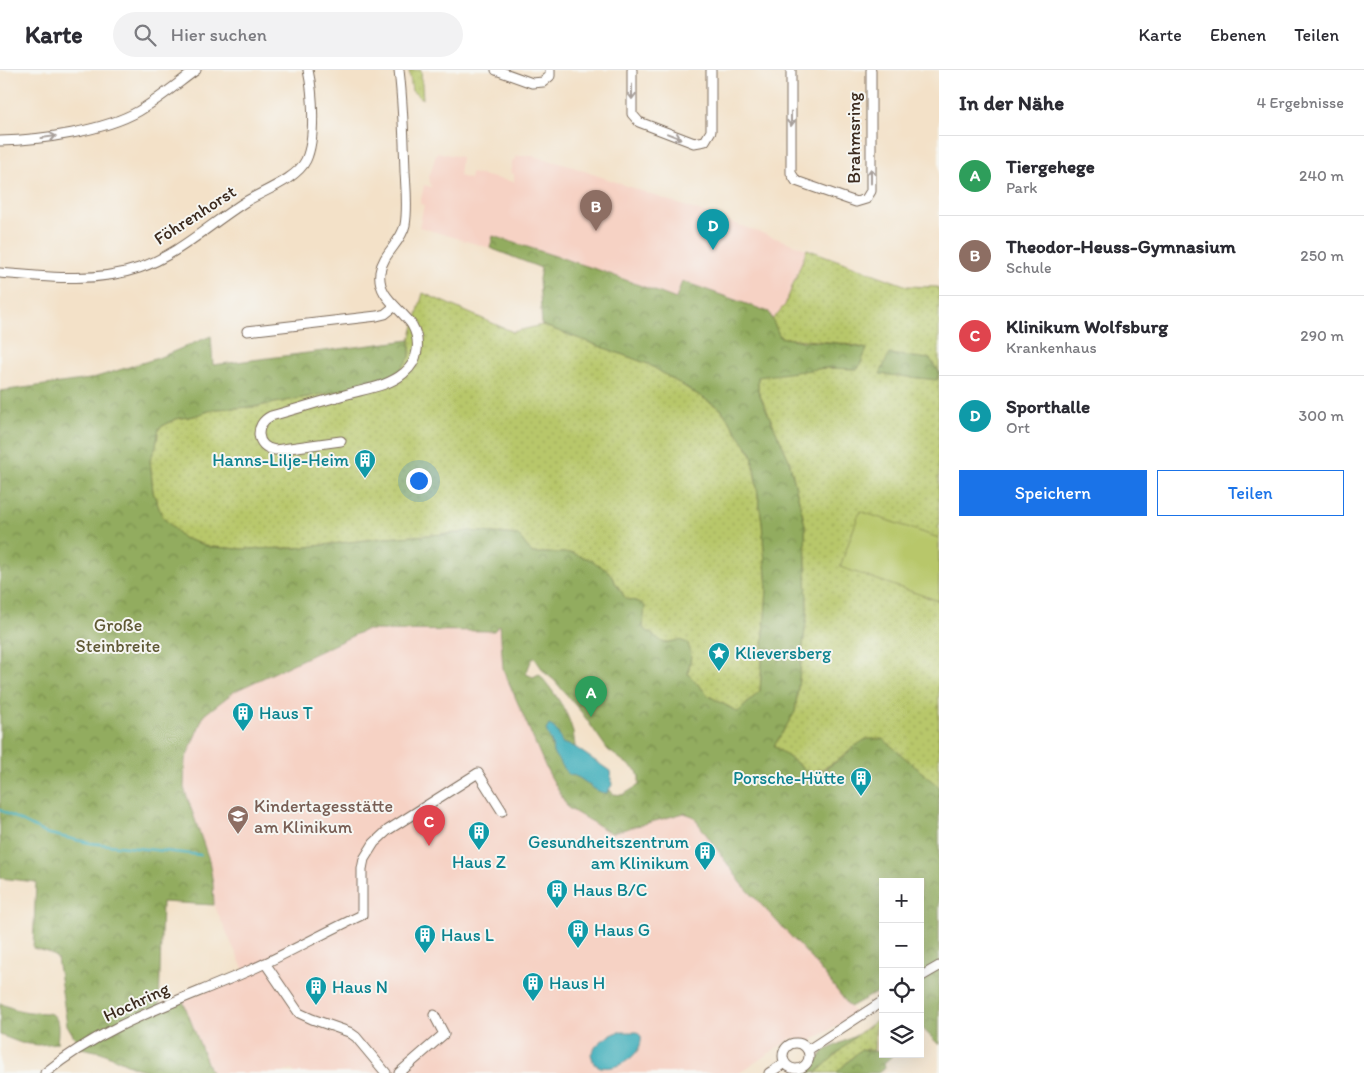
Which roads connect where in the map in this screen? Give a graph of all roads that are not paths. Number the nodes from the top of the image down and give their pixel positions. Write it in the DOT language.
graph roads {
  1 [pos="196,70"];
  2 [pos="308,70"];
  3 [pos="399,70"];
  4 [pos="496,70"];
  5 [pos="550,70"];
  6 [pos="632,70"];
  7 [pos="711,70"];
  8 [pos="791,70"];
  9 [pos="871,70"];
  10 [pos="0,141"];
  11 [pos="0,273"];
  12 [pos="395,306"];
  13 [pos="247,331"];
  14 [pos="341,441"];
  15 [pos="502,811"];
  16 [pos="265,963"];
  17 [pos="939,966"];
  18 [pos="924,975"];
  19 [pos="879,1004"];
  20 [pos="434,1015"];
  21 [pos="808,1050"];
  22 [pos="785,1063"];
  23 [pos="45,1073"];
  24 [pos="386,1073"];
  25 [pos="399,1073"];
  26 [pos="769,1073"];
  10 -- 1 [label="street, one-way"];
  2 -- 11 [label="street, Föhrenhorst"];
  3 -- 12 [label="street"];
  4 -- 5 [label="street"];
  6 -- 7 [label="street, one-way"];
  8 -- 9 [label="street, Brahmsring, one-way"];
  12 -- 13 [label="street"];
  12 -- 14 [label="street"];
  15 -- 16 [label="street, Hochring"];
  16 -- 23 [label="street, Hochring"];
  16 -- 24 [label="street"];
  17 -- 18 [label="street"];
  19 -- 21 [label="street"];
  20 -- 25 [label="street"];
  21 -- 22 [label="street"];
  21 -- 22 [label="street"];
  22 -- 26 [label="street"];
}
